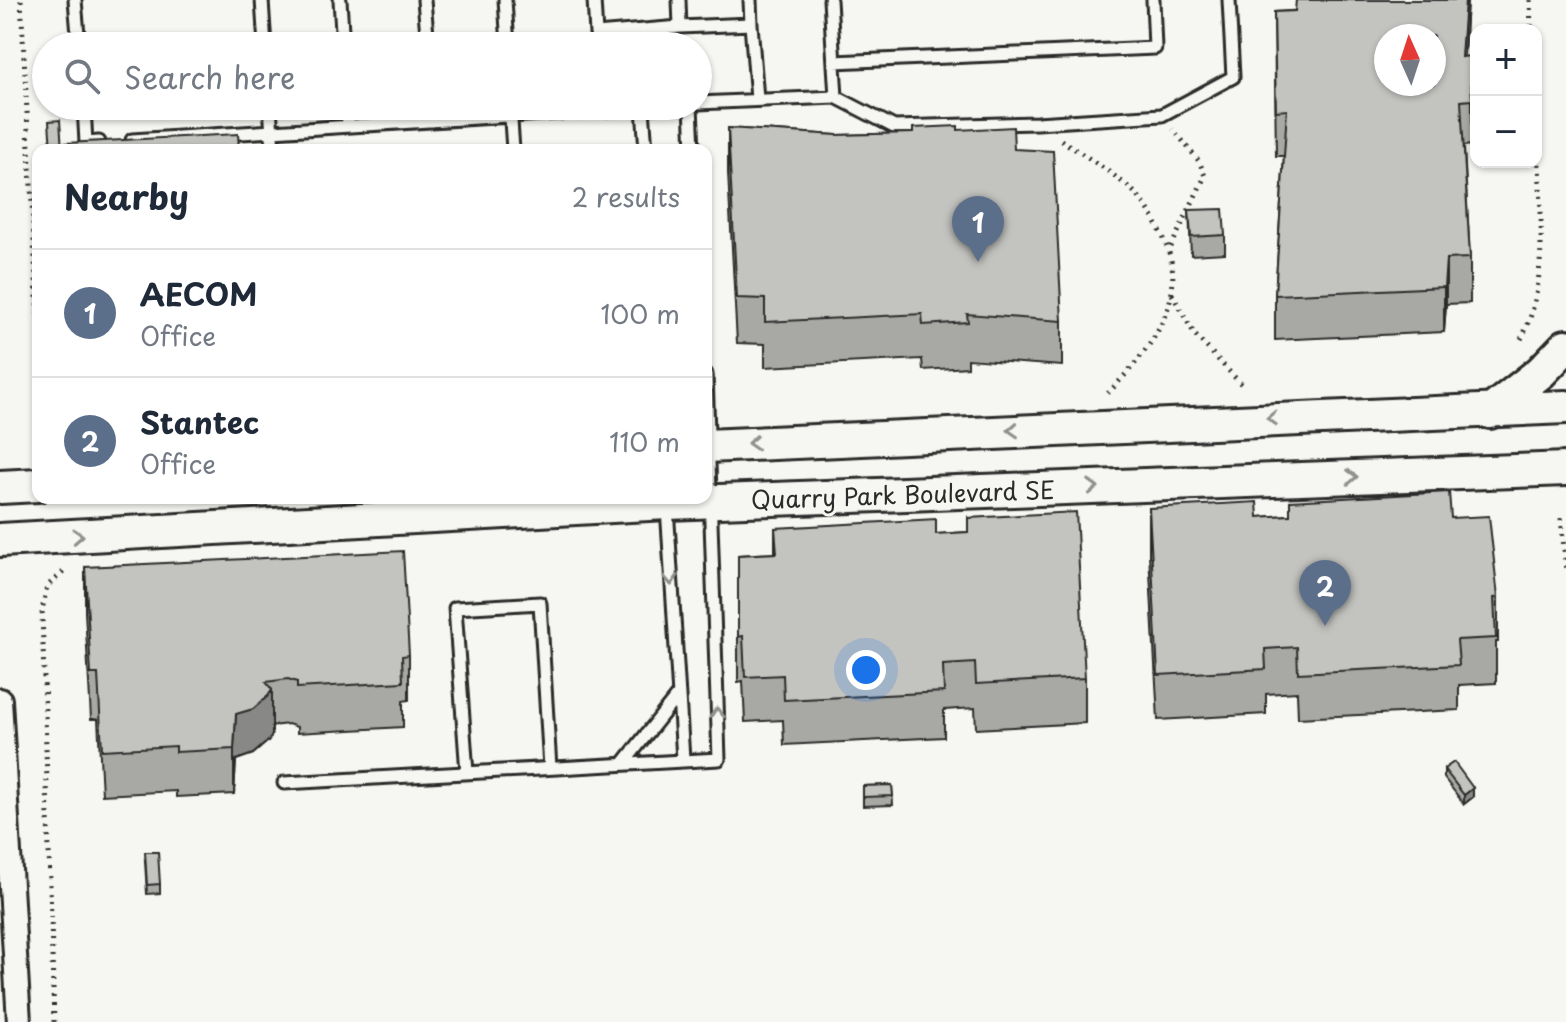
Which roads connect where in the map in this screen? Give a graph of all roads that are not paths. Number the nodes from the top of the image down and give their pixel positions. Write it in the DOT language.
graph roads {
  1 [pos="75,0"];
  2 [pos="262,0"];
  3 [pos="340,0"];
  4 [pos="424,0"];
  5 [pos="505,0"];
  6 [pos="594,0"];
  7 [pos="679,0"];
  8 [pos="750,0"];
  9 [pos="830,0"];
  10 [pos="1153,0"];
  11 [pos="1229,0"];
  12 [pos="751,24"];
  13 [pos="680,27"];
  14 [pos="78,32"];
  15 [pos="264,32"];
  16 [pos="342,32"];
  17 [pos="427,32"];
  18 [pos="507,32"];
  19 [pos="596,32"];
  20 [pos="620,32"];
  21 [pos="834,62"];
  22 [pos="836,97"];
  23 [pos="757,99"];
  24 [pos="712,102"];
  25 [pos="85,120"];
  26 [pos="271,120"];
  27 [pos="348,120"];
  28 [pos="441,120"];
  29 [pos="511,120"];
  30 [pos="644,120"];
  31 [pos="692,120"];
  32 [pos="433,121"];
  33 [pos="348,126"];
  34 [pos="272,131"];
  35 [pos="273,144"];
  36 [pos="513,144"];
  37 [pos="646,144"];
  38 [pos="693,144"];
  39 [pos="1566,346"];
  40 [pos="1566,407"];
  41 [pos="1490,412"];
  42 [pos="712,446"];
  43 [pos="1566,469"];
  44 [pos="32,485"];
  45 [pos="0,487"];
  46 [pos="712,501"];
  47 [pos="600,504"];
  48 [pos="667,504"];
  49 [pos="710,504"];
  50 [pos="0,540"];
  51 [pos="677,696"];
  52 [pos="0,700"];
  53 [pos="683,759"];
  54 [pos="623,764"];
  55 [pos="550,768"];
  56 [pos="467,773"];
  57 [pos="284,783"];
  58 [pos="19,1022"];
  1 -- 14 [label="lane"];
  2 -- 15 [label="lane"];
  3 -- 16 [label="lane"];
  4 -- 17 [label="lane"];
  5 -- 18 [label="lane"];
  6 -- 19 [label="lane"];
  7 -- 13 [label="lane"];
  8 -- 12 [label="lane"];
  9 -- 21 [label="lane"];
  10 -- 21 [label="lane"];
  11 -- 22 [label="lane"];
  12 -- 13 [label="lane"];
  12 -- 23 [label="lane"];
  13 -- 20 [label="lane"];
  21 -- 22 [label="lane"];
  22 -- 23 [label="lane"];
  23 -- 24 [label="lane"];
  25 -- 34 [label="lane"];
  26 -- 34 [label="lane"];
  27 -- 33 [label="lane"];
  28 -- 32 [label="lane"];
  29 -- 36 [label="lane"];
  30 -- 37 [label="lane"];
  31 -- 38 [label="lane"];
  32 -- 33 [label="lane"];
  33 -- 34 [label="lane"];
  34 -- 35 [label="lane"];
  39 -- 41 [label="main road"];
  40 -- 41 [label="main road"];
  41 -- 42 [label="main road, one-way"];
  46 -- 43 [label="main road, Quarry Park Boulevard SE, one-way"];
  44 -- 45 [label="main road"];
  50 -- 47 [label="main road, Quarry Park Boulevard SE, one-way"];
  48 -- 51 [label="lane, one-way"];
  53 -- 49 [label="lane, one-way"];
  51 -- 53 [label="lane"];
  51 -- 54 [label="lane"];
  52 -- 58 [label="street"];
  53 -- 54 [label="lane"];
  54 -- 55 [label="lane"];
  55 -- 56 [label="lane"];
  55 -- 56 [label="lane"];
  56 -- 57 [label="lane"];
}
